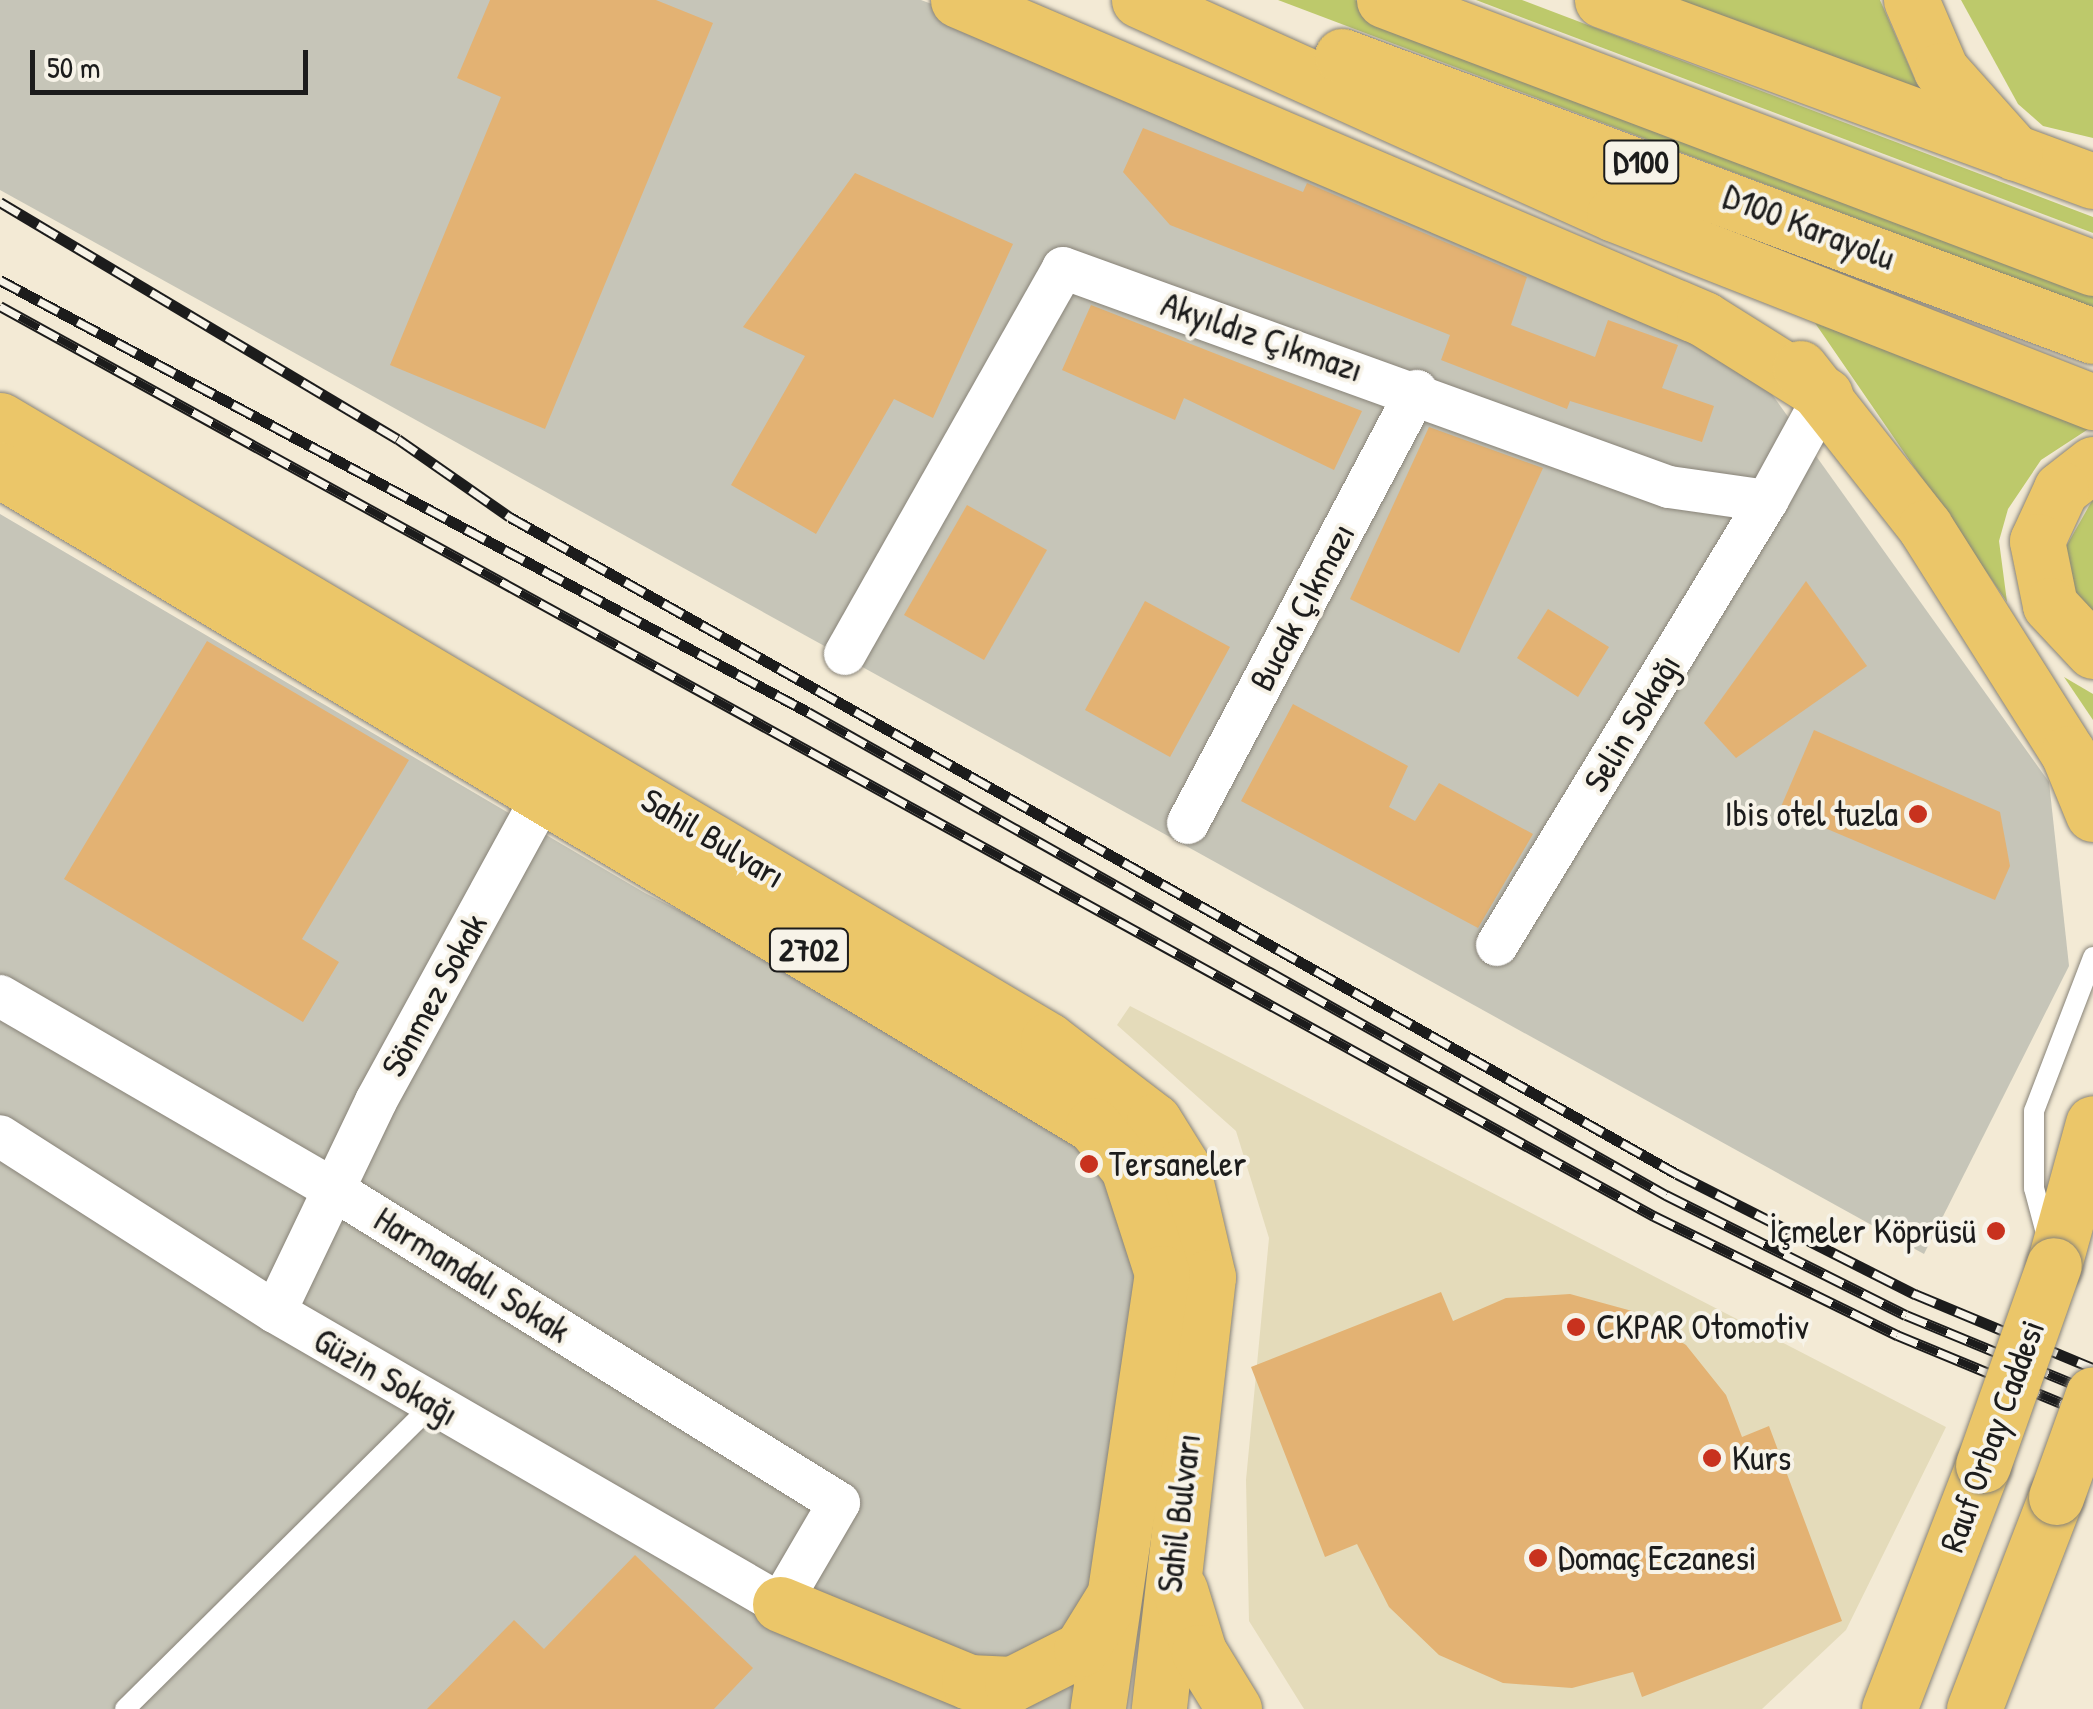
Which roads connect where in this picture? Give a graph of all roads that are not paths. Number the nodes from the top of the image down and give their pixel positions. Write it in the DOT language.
graph roads {
  1 [pos="958,0"];
  2 [pos="1138,0"];
  3 [pos="1184,0"];
  4 [pos="1384,0"];
  5 [pos="1602,0"];
  6 [pos="1911,0"];
  7 [pos="2020,159"];
  8 [pos="2093,181"];
  9 [pos="1614,214"];
  10 [pos="2093,268"];
  11 [pos="2093,336"];
  12 [pos="1417,391"];
  13 [pos="1825,395"];
  14 [pos="2093,402"];
  15 [pos="0,420"];
  16 [pos="2093,464"];
  17 [pos="2,475"];
  18 [pos="1767,502"];
  19 [pos="2093,651"];
  20 [pos="845,654"];
  21 [pos="545,792"];
  22 [pos="656,803"];
  23 [pos="2093,814"];
  24 [pos="1188,824"];
  25 [pos="1497,944"];
  26 [pos="2093,957"];
  27 [pos="0,996"];
  28 [pos="2093,1123"];
  29 [pos="0,1136"];
  30 [pos="2093,1163"];
  31 [pos="334,1190"];
  32 [pos="2054,1265"];
  33 [pos="275,1312"];
  34 [pos="2093,1394"];
  35 [pos="433,1404"];
  36 [pos="1174,1537"];
  37 [pos="1120,1572"];
  38 [pos="780,1604"];
  39 [pos="125,1709"];
  40 [pos="936,1709"];
  41 [pos="1098,1709"];
  42 [pos="1159,1709"];
  43 [pos="1234,1709"];
  44 [pos="1889,1709"];
  45 [pos="1974,1709"];
  1 -- 13 [label="main road"];
  2 -- 9 [label="main road"];
  3 -- 11 [label="main road, D100 Karayolu / D100"];
  4 -- 10 [label="main road, D100 Karayolu / D100"];
  5 -- 7 [label="main road"];
  6 -- 7 [label="main road"];
  7 -- 8 [label="main road"];
  9 -- 13 [label="main road"];
  9 -- 14 [label="main road"];
  12 -- 18 [label="street, Akyıldız Çıkmazı"];
  12 -- 20 [label="street, Akyıldız Çıkmazı"];
  12 -- 24 [label="street, Bucak Çıkmazı"];
  13 -- 18 [label="street"];
  13 -- 23 [label="main road"];
  15 -- 22 [label="main road, Sahil Bulvarı / 2702"];
  16 -- 19 [label="main road"];
  17 -- 21 [label="main road, Sahil Bulvarı / 2702"];
  18 -- 25 [label="street, Selin Sokağı"];
  21 -- 22 [label="street"];
  21 -- 31 [label="street, Sönmez Sokak"];
  21 -- 37 [label="main road, Sahil Bulvarı / 2702"];
  22 -- 36 [label="main road, Sahil Bulvarı / 2702"];
  26 -- 32 [label="lane"];
  27 -- 31 [label="street, Harmandalı Sokak"];
  28 -- 32 [label="main road"];
  29 -- 33 [label="street, Güzin Sokağı"];
  30 -- 32 [label="main road, Rauf Orbay Caddesi"];
  31 -- 33 [label="street, Sönmez Sokak"];
  31 -- 38 [label="street, Harmandalı Sokak"];
  32 -- 44 [label="main road, Rauf Orbay Caddesi, bridge"];
  33 -- 35 [label="street, Güzin Sokağı"];
  34 -- 45 [label="main road, bridge"];
  35 -- 38 [label="street, Güzin Sokağı"];
  35 -- 39 [label="lane"];
  36 -- 42 [label="main road, Sahil Bulvarı / 2702"];
  36 -- 43 [label="main road"];
  37 -- 38 [label="main road"];
  37 -- 41 [label="main road, Sahil Bulvarı / 2702"];
  38 -- 40 [label="main road"];
}
